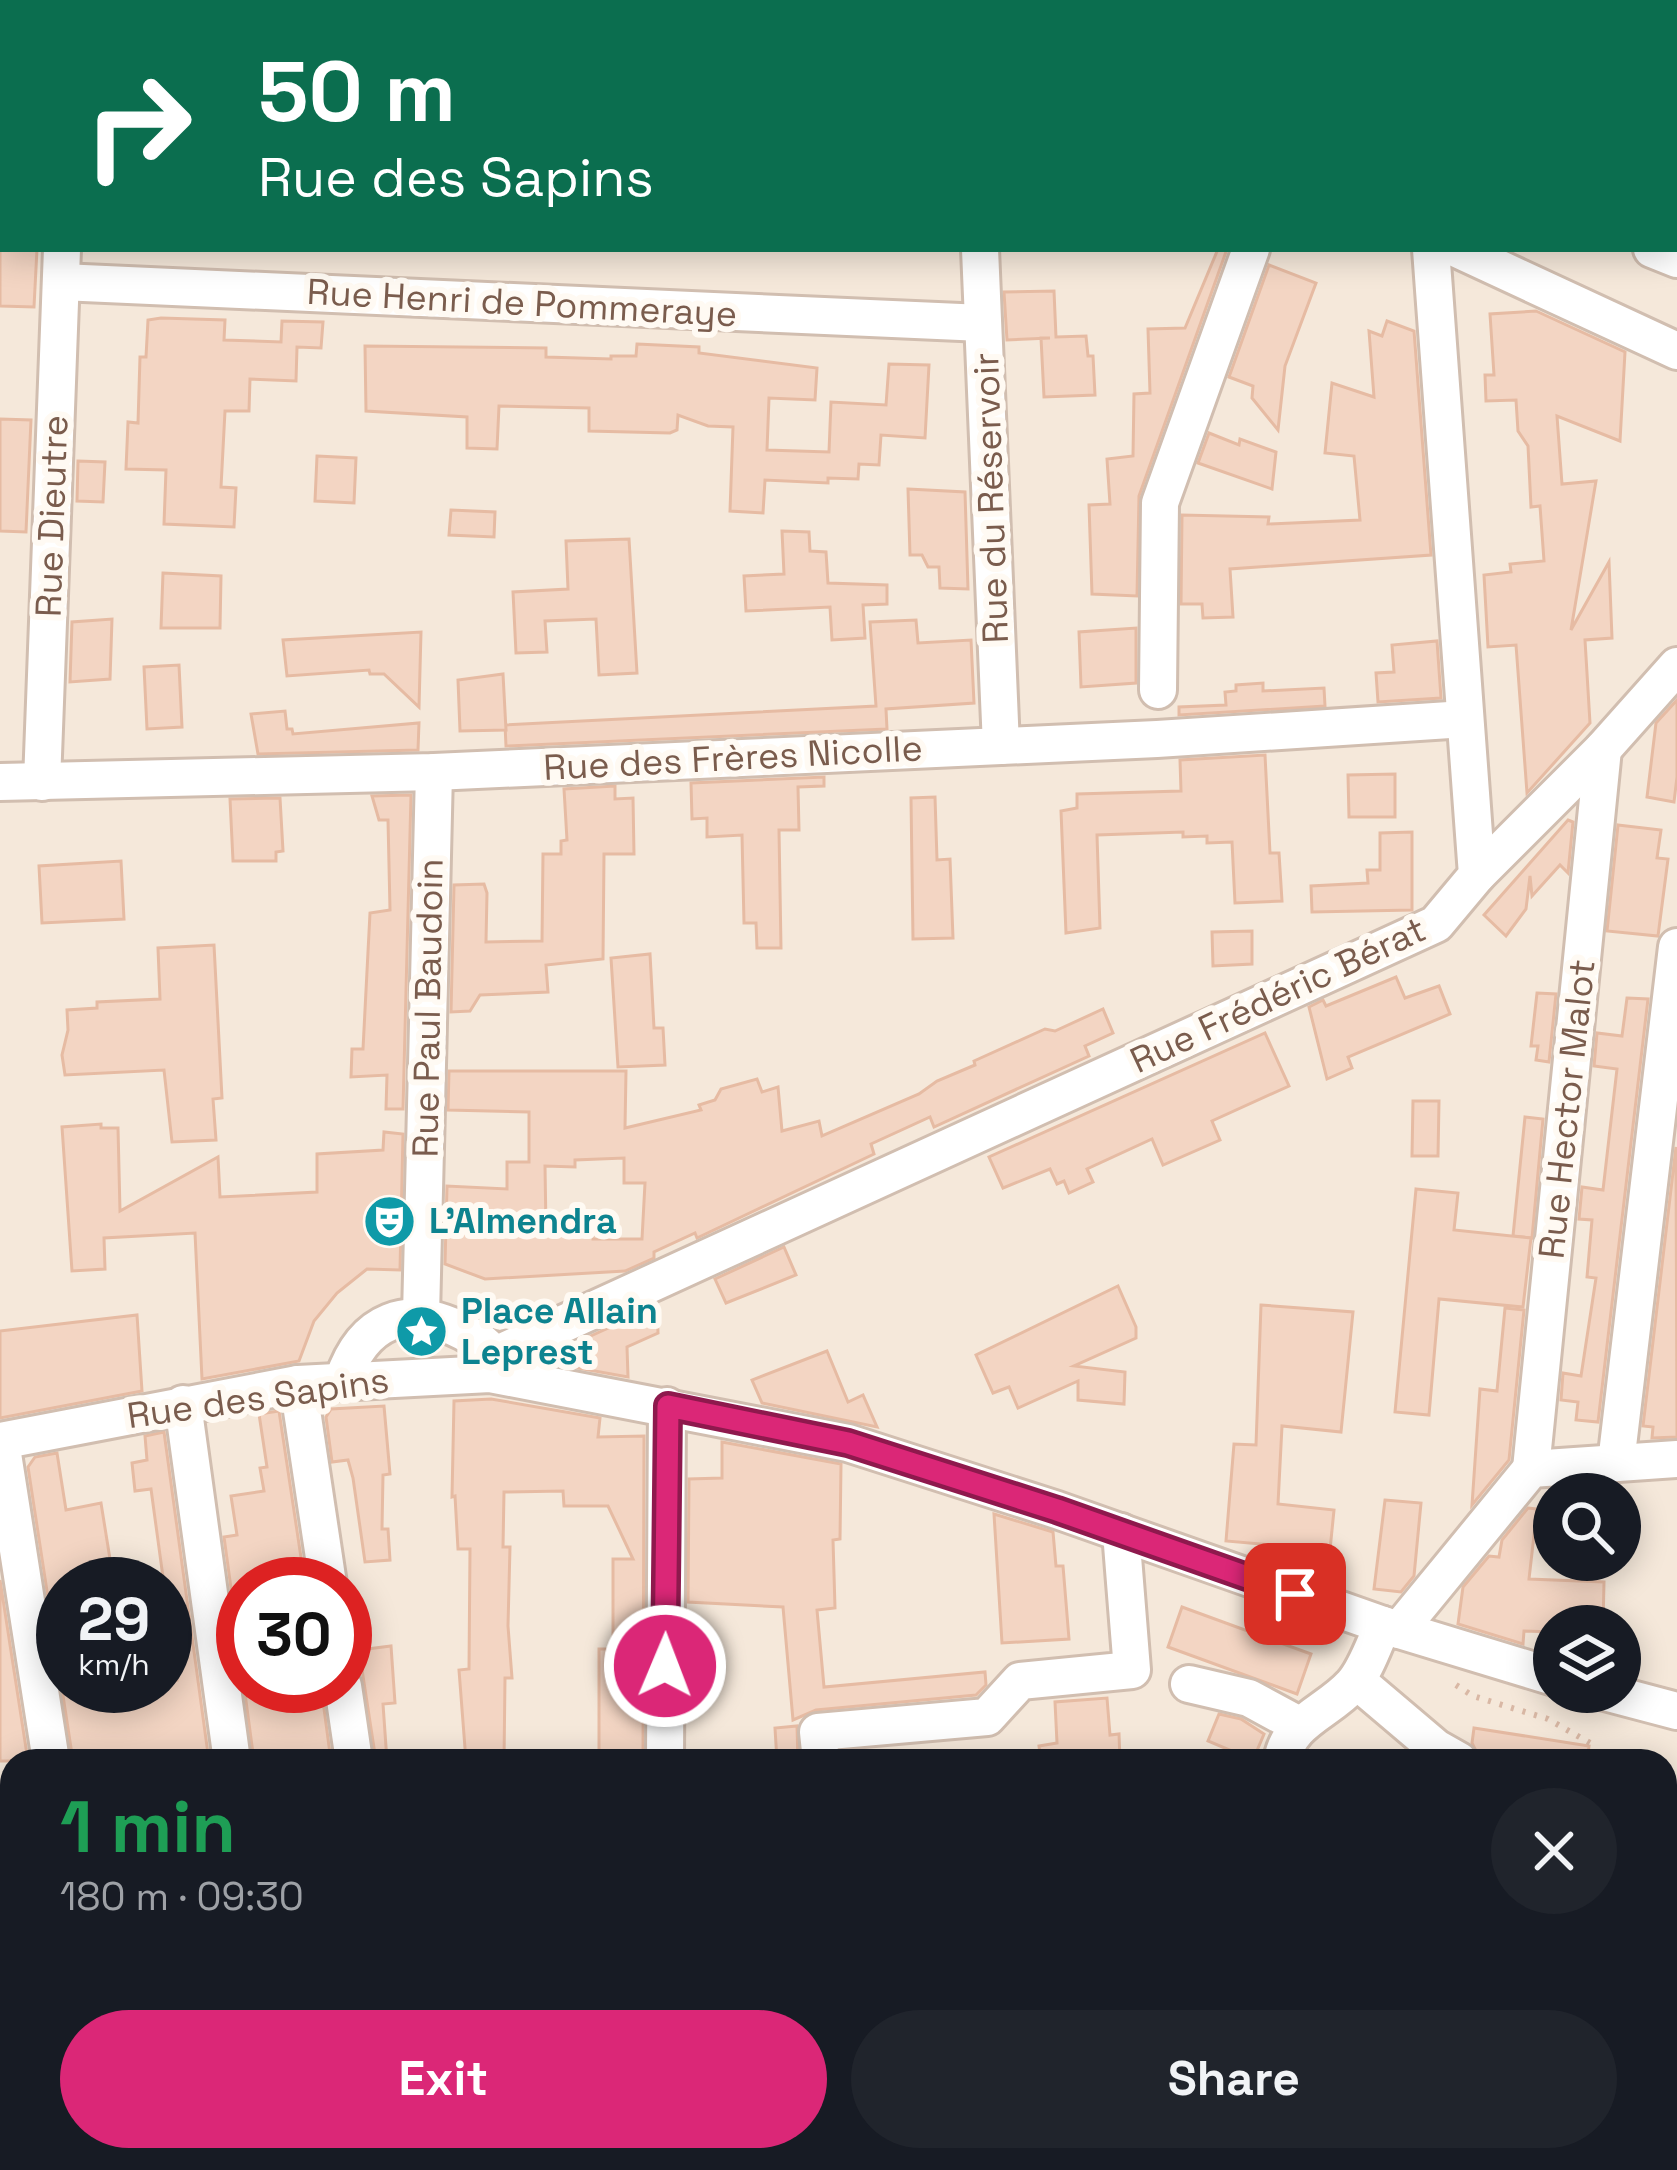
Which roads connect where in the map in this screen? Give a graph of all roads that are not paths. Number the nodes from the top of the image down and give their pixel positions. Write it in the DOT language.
graph roads {
  1 [pos="980,252"];
  2 [pos="1250,252"];
  3 [pos="1431,252"];
  4 [pos="1463,252"];
  5 [pos="62,265"];
  6 [pos="983,323"];
  7 [pos="1677,351"];
  8 [pos="1677,666"];
  9 [pos="1158,690"];
  10 [pos="1465,719"];
  11 [pos="1001,746"];
  12 [pos="1603,749"];
  13 [pos="434,772"];
  14 [pos="0,782"];
  15 [pos="42,782"];
  16 [pos="1477,875"];
  17 [pos="1677,947"];
  18 [pos="421,1316"];
  19 [pos="491,1365"];
  20 [pos="343,1380"];
  21 [pos="298,1384"];
  22 [pos="184,1404"];
  23 [pos="668,1406"];
  24 [pos="0,1441"];
  25 [pos="1677,1459"];
  26 [pos="1616,1463"];
  27 [pos="1531,1469"];
  28 [pos="1120,1532"];
  29 [pos="324,1557"];
  30 [pos="1391,1628"];
  31 [pos="1533,1671"];
  32 [pos="1357,1681"];
  33 [pos="1189,1684"];
  34 [pos="1641,1702"];
  35 [pos="1677,1712"];
  36 [pos="347,1713"];
  37 [pos="1299,1725"];
  38 [pos="49,1749"];
  39 [pos="230,1749"];
  40 [pos="352,1749"];
  41 [pos="665,1749"];
  42 [pos="819,1749"];
  43 [pos="1284,1749"];
  44 [pos="1438,1749"];
  1 -- 6 [label="street, Rue du Réservoir"];
  2 -- 9 [label="street"];
  3 -- 10 [label="street"];
  4 -- 7 [label="street"];
  5 -- 6 [label="street, Rue Henri de Pommeraye"];
  5 -- 15 [label="street, Rue Dieutre"];
  6 -- 11 [label="street, Rue du Réservoir"];
  8 -- 12 [label="street, Rue Frédéric Bérat"];
  10 -- 11 [label="street, Rue des Frères Nicolle"];
  10 -- 16 [label="street"];
  11 -- 13 [label="street, Rue des Frères Nicolle"];
  12 -- 16 [label="street, Rue Frédéric Bérat"];
  12 -- 27 [label="street, Rue Hector Malot"];
  13 -- 15 [label="street, Rue des Frères Nicolle"];
  13 -- 18 [label="street, Rue Paul Baudoin"];
  14 -- 15 [label="street, Rue des Frères Nicolle"];
  16 -- 19 [label="street, Rue Frédéric Bérat"];
  17 -- 26 [label="street"];
  18 -- 19 [label="street"];
  18 -- 20 [label="street"];
  19 -- 20 [label="street, Rue des Sapins"];
  19 -- 23 [label="street, Rue des Sapins"];
  20 -- 21 [label="street, Rue des Sapins"];
  21 -- 22 [label="street, Rue des Sapins"];
  21 -- 29 [label="street"];
  22 -- 24 [label="street, Rue des Sapins"];
  22 -- 39 [label="street"];
  23 -- 28 [label="street, Rue des Sapins"];
  23 -- 41 [label="street"];
  24 -- 38 [label="street"];
  25 -- 26 [label="street"];
  26 -- 27 [label="street"];
  27 -- 30 [label="street"];
  28 -- 30 [label="street, Rue des Sapins"];
  28 -- 42 [label="street"];
  30 -- 31 [label="street, Rue des Sapins"];
  30 -- 32 [label="street"];
  32 -- 37 [label="street"];
  32 -- 44 [label="street"];
  33 -- 37 [label="street"];
  34 -- 35 [label="street"];
  36 -- 40 [label="street"];
  37 -- 43 [label="street"];
}
